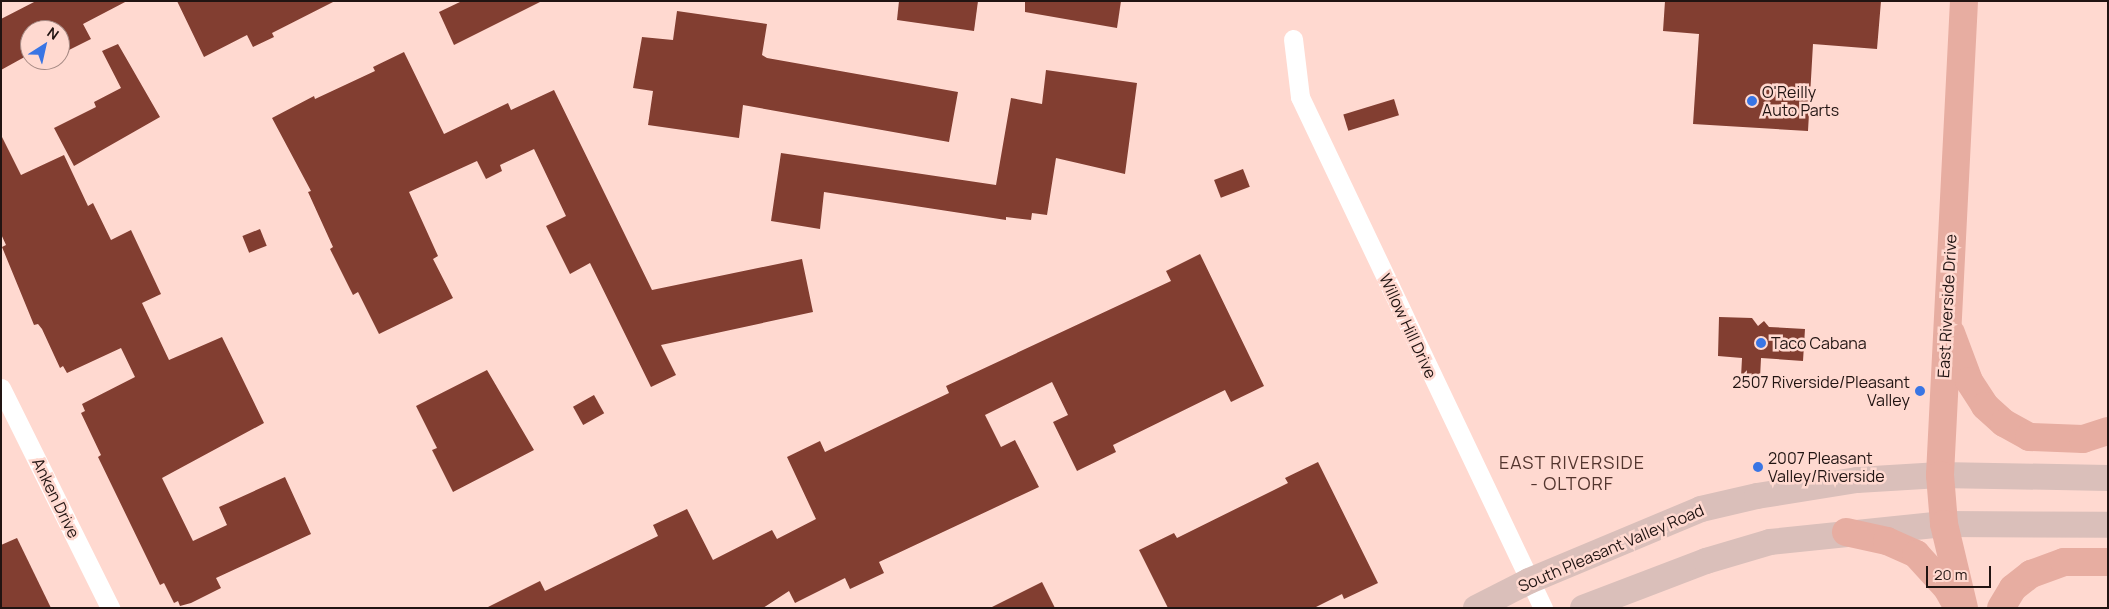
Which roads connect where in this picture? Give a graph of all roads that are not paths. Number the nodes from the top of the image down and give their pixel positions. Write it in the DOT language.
graph roads {
  1 [pos="1964,1"];
  2 [pos="1292,39"];
  3 [pos="1946,320"];
  4 [pos="1,388"];
  5 [pos="2108,431"];
  6 [pos="1940,475"];
  7 [pos="2108,478"];
  8 [pos="1944,524"];
  9 [pos="2108,525"];
  10 [pos="1846,532"];
  11 [pos="2108,562"];
  12 [pos="1529,581"];
  13 [pos="110,608"];
  14 [pos="1476,608"];
  15 [pos="1543,608"];
  16 [pos="1583,608"];
  17 [pos="1959,608"];
  18 [pos="1964,608"];
  19 [pos="2001,608"];
  1 -- 3 [label="main road, East Riverside Drive"];
  2 -- 12 [label="street, Willow Hill Drive"];
  3 -- 5 [label="main road"];
  3 -- 6 [label="main road, East Riverside Drive"];
  4 -- 13 [label="street, Anken Drive"];
  6 -- 7 [label="main road, South Pleasant Valley Road"];
  6 -- 8 [label="main road, East Riverside Drive"];
  6 -- 12 [label="main road, South Pleasant Valley Road"];
  8 -- 9 [label="main road"];
  8 -- 10 [label="main road"];
  8 -- 18 [label="main road, East Riverside Drive"];
  10 -- 16 [label="main road"];
  10 -- 17 [label="main road"];
  11 -- 19 [label="main road"];
  12 -- 14 [label="main road, South Pleasant Valley Road"];
  12 -- 15 [label="street, Willow Hill Drive"];
}
